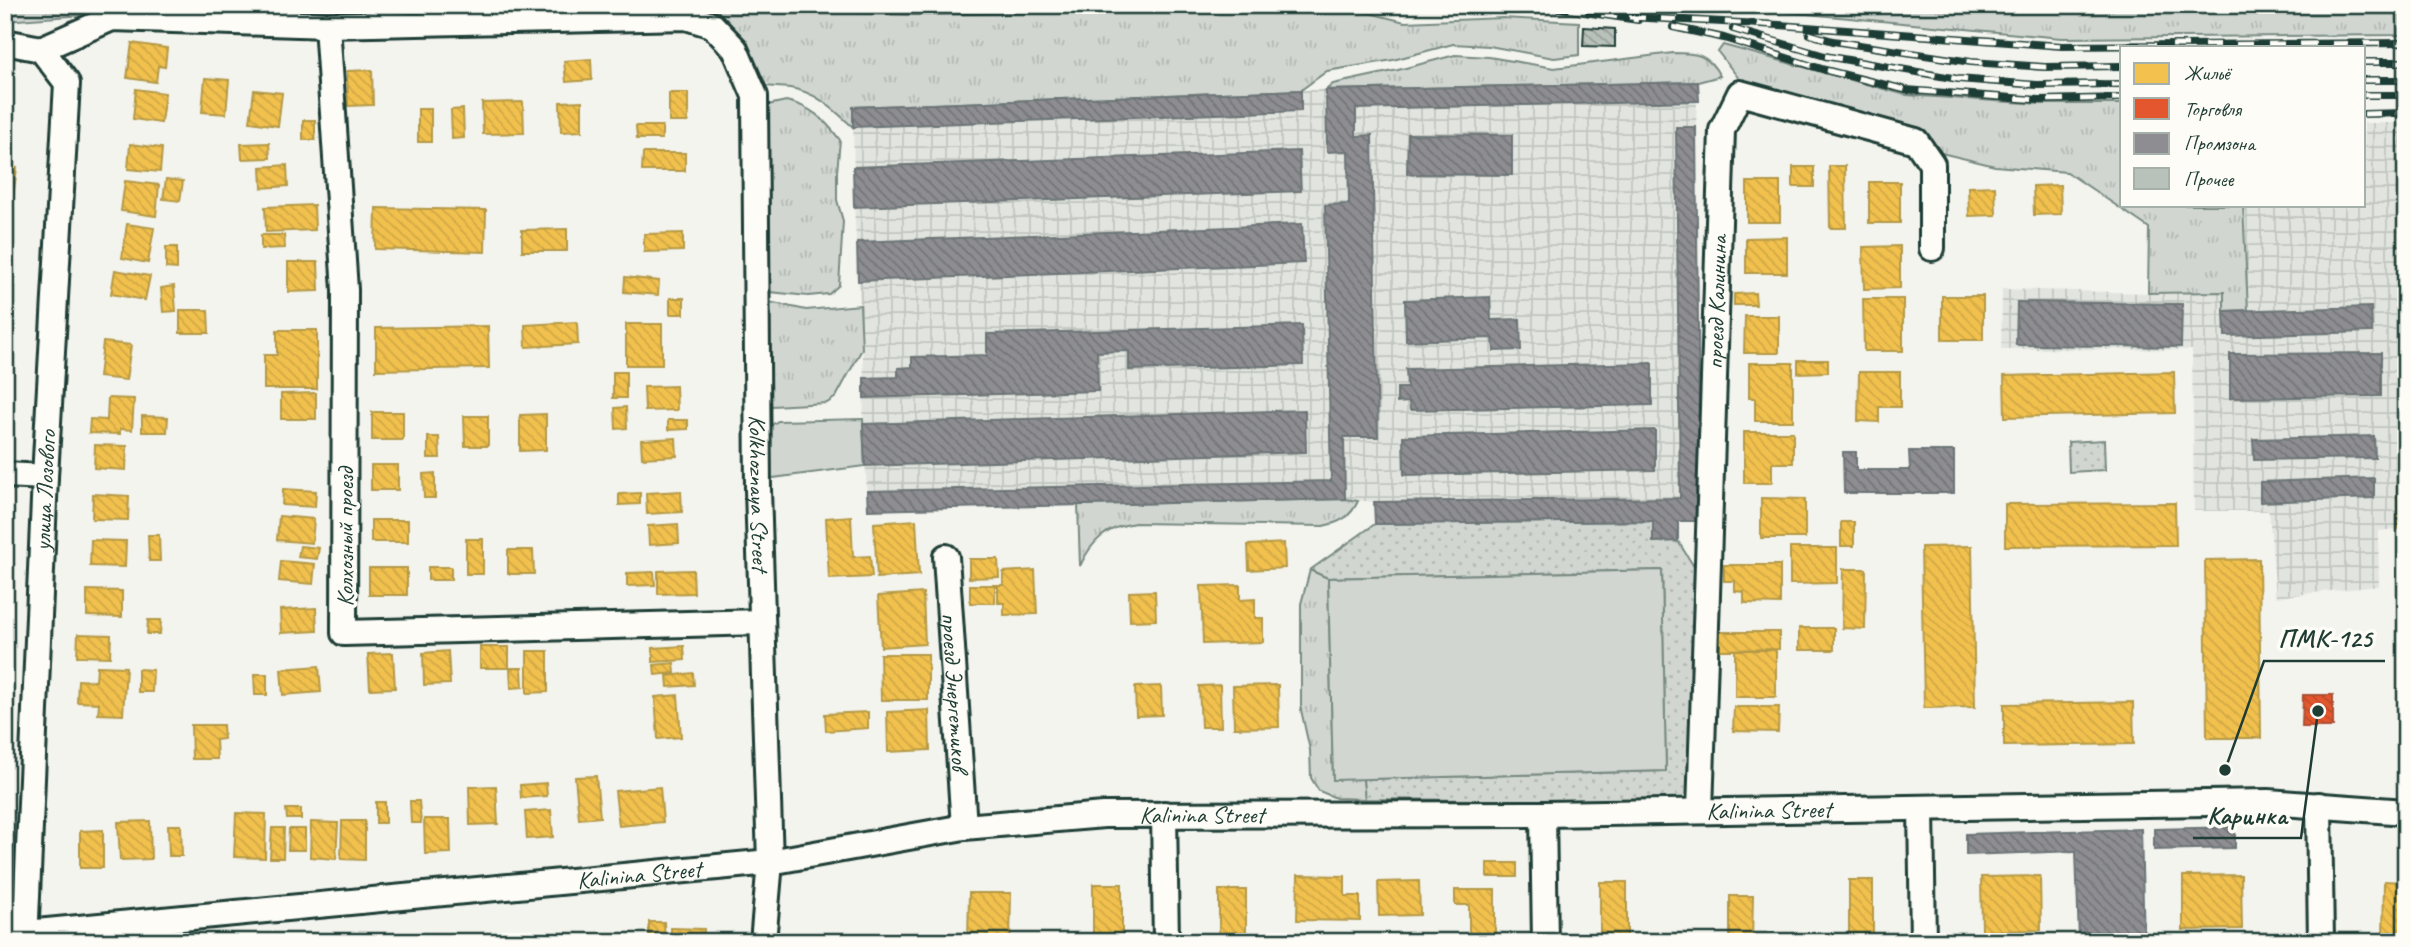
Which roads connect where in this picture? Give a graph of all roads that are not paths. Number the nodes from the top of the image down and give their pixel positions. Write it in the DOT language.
graph roads {
  1 [pos="327,25"];
  2 [pos="5,42"];
  3 [pos="41,49"];
  4 [pos="1932,248"];
  5 [pos="5,475"];
  6 [pos="45,477"];
  7 [pos="946,556"];
  8 [pos="762,622"];
  9 [pos="2319,806"];
  10 [pos="1922,808"];
  11 [pos="1700,811"];
  12 [pos="2406,812"];
  13 [pos="1164,814"];
  14 [pos="1543,814"];
  15 [pos="964,827"];
  16 [pos="770,862"];
  17 [pos="18,937"];
  18 [pos="763,942"];
  19 [pos="1167,942"];
  20 [pos="1545,942"];
  21 [pos="1923,942"];
  22 [pos="2321,942"];
  1 -- 3 [label="street"];
  1 -- 8 [label="street, Kolkhoznaya Street"];
  1 -- 8 [label="street, Колхозный проезд"];
  2 -- 3 [label="street"];
  3 -- 6 [label="street, улица Лозового"];
  4 -- 11 [label="street, проезд Калинина"];
  5 -- 6 [label="street"];
  6 -- 17 [label="street, улица Лозового"];
  7 -- 15 [label="street, проезд Энергетиков"];
  8 -- 16 [label="street, Kolkhoznaya Street"];
  9 -- 10 [label="street, Kalinina Street"];
  9 -- 12 [label="street, Kalinina Street"];
  9 -- 22 [label="street"];
  10 -- 11 [label="street, Kalinina Street"];
  10 -- 21 [label="street"];
  11 -- 14 [label="street, Kalinina Street"];
  13 -- 14 [label="street, Kalinina Street"];
  13 -- 15 [label="street, Kalinina Street"];
  13 -- 19 [label="street"];
  14 -- 20 [label="street"];
  15 -- 16 [label="street, Kalinina Street"];
  16 -- 17 [label="street, Kalinina Street"];
  16 -- 18 [label="street, Kolkhoznaya Street"];
}
